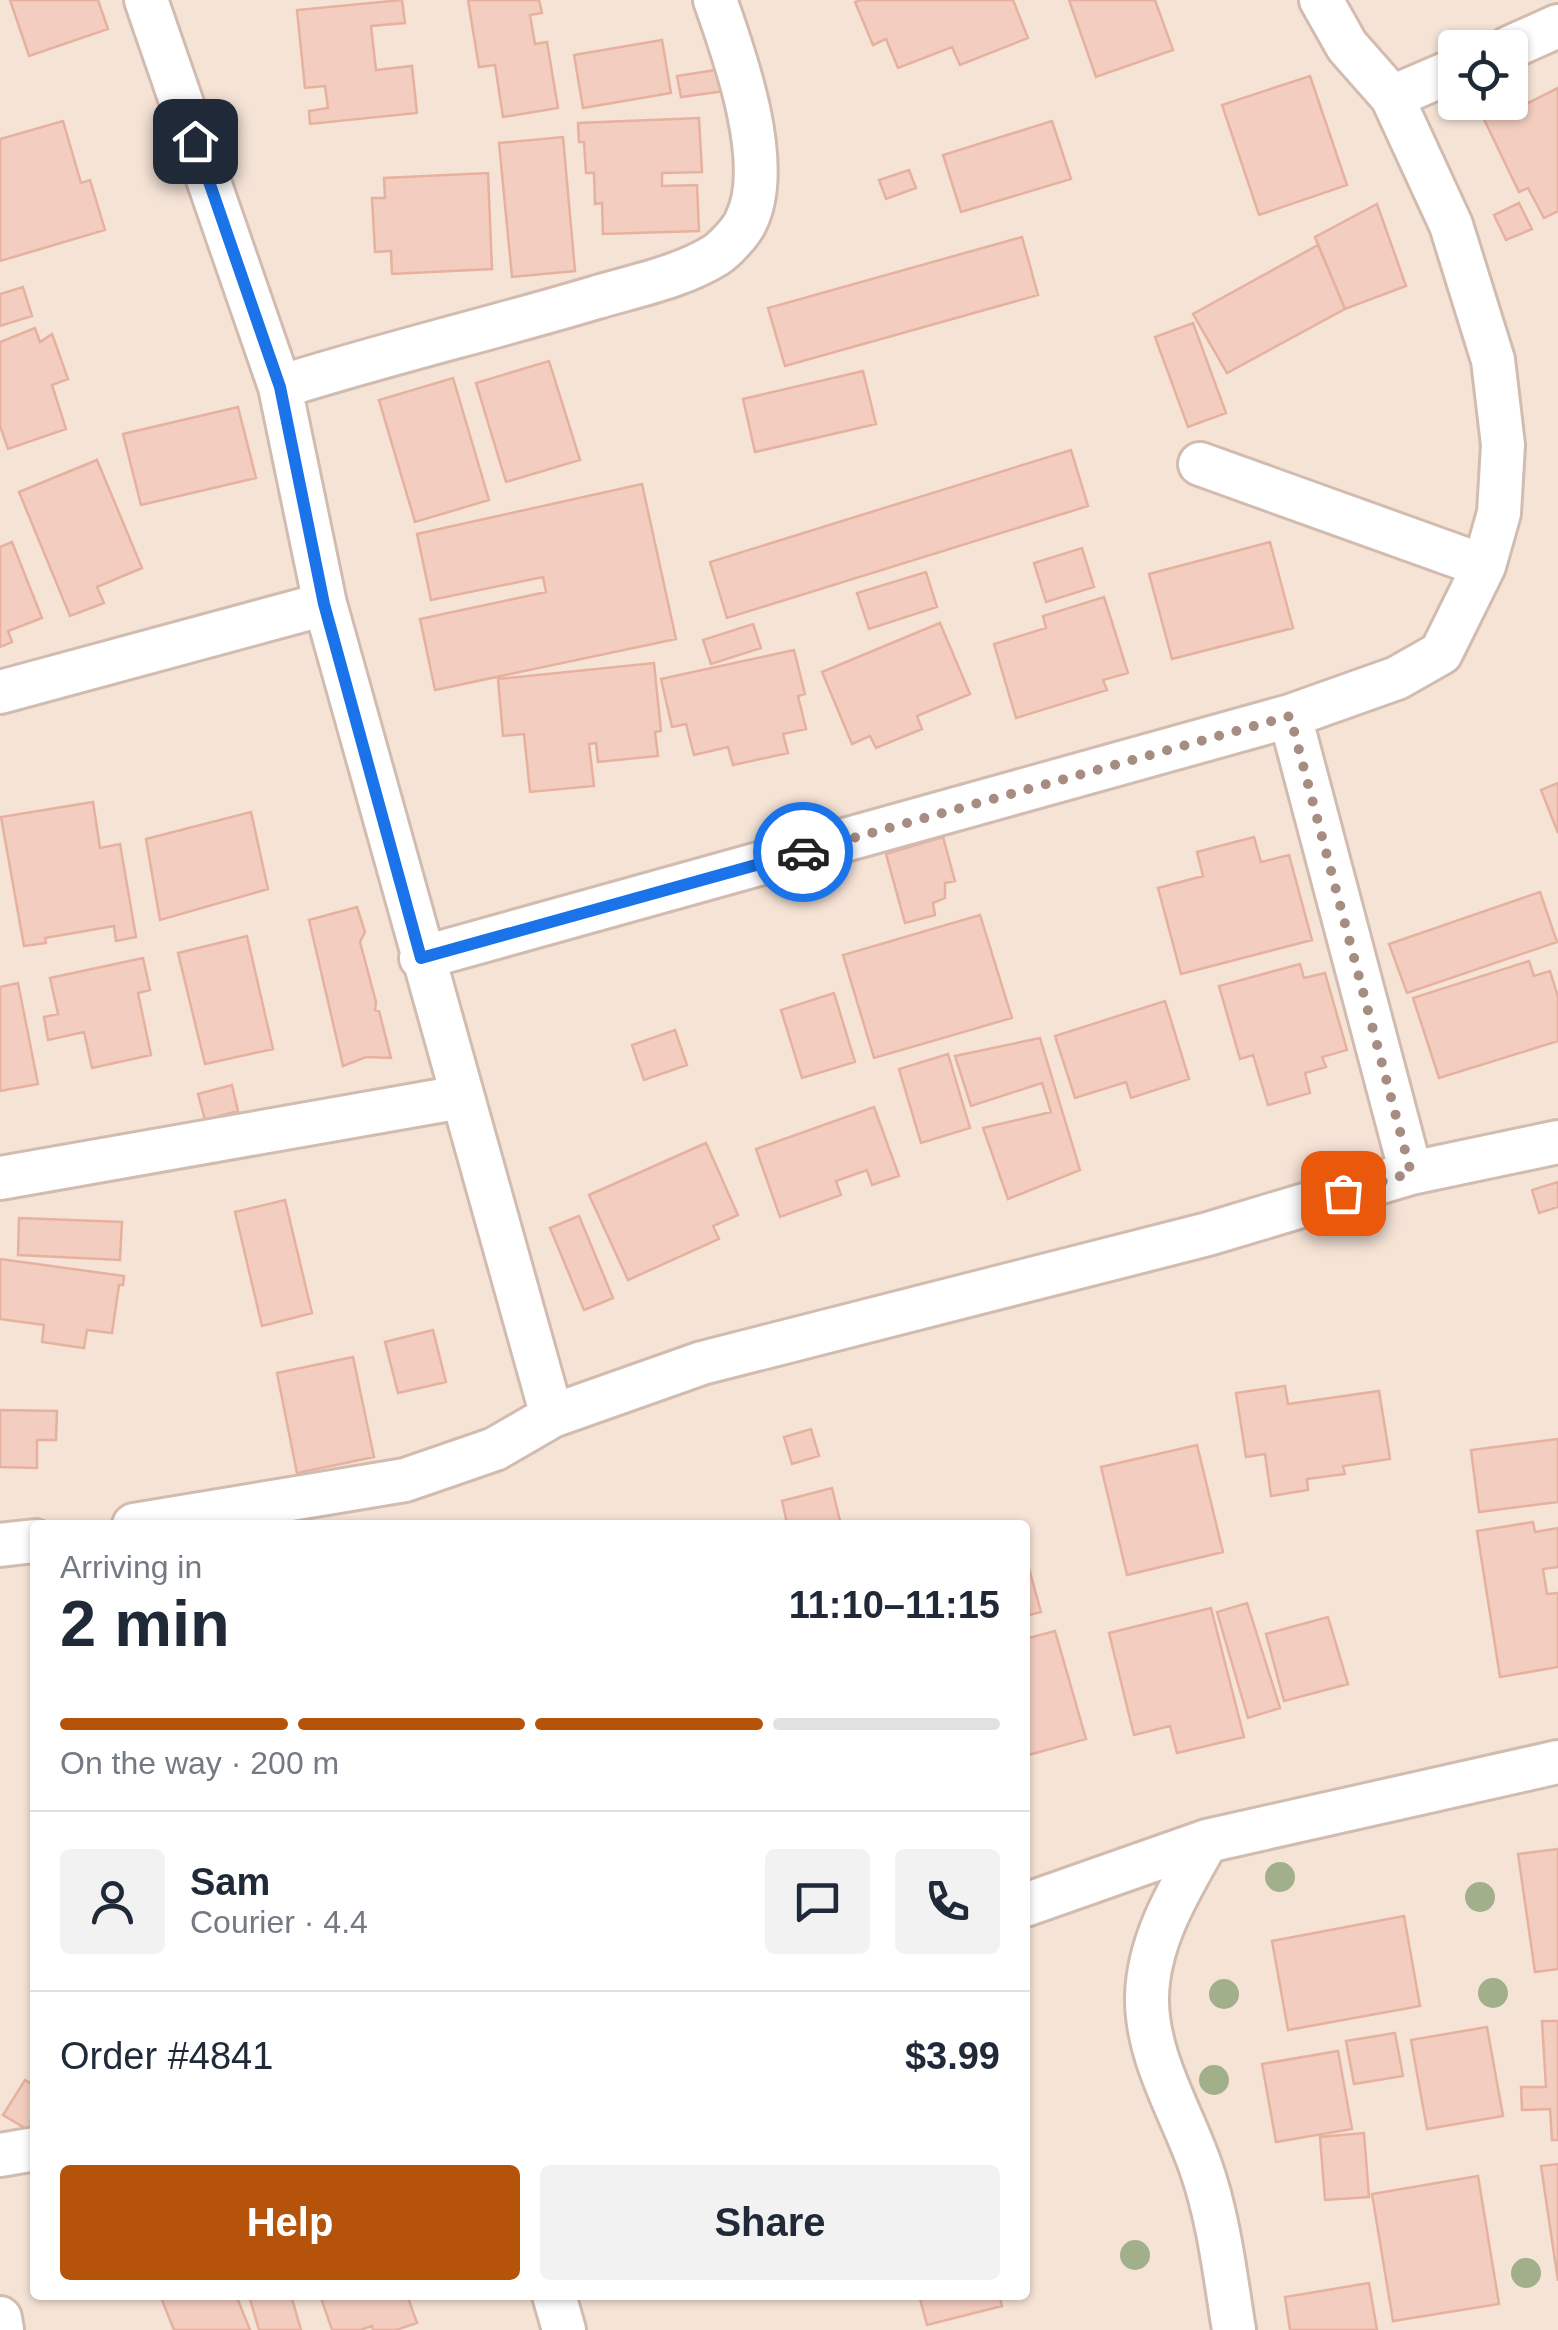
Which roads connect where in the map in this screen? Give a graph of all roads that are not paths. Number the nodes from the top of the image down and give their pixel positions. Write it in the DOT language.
graph roads {
  1 [pos="146,0"];
  2 [pos="715,0"];
  3 [pos="1321,0"];
  4 [pos="1558,26"];
  5 [pos="1528,39"];
  6 [pos="1438,77"];
  7 [pos="1392,97"];
  8 [pos="280,387"];
  9 [pos="1200,464"];
  10 [pos="1484,566"];
  11 [pos="324,604"];
  12 [pos="0,692"];
  13 [pos="1290,716"];
  14 [pos="421,958"];
  15 [pos="460,1097"];
  16 [pos="1558,1142"];
  17 [pos="1411,1173"];
  18 [pos="0,1178"];
  19 [pos="552,1416"];
  20 [pos="164,1520"];
  21 [pos="30,1542"];
  22 [pos="0,1546"];
  23 [pos="1558,1762"];
  24 [pos="1207,1842"];
  25 [pos="1030,1903"];
  26 [pos="30,2150"];
  27 [pos="0,2154"];
  28 [pos="555,2300"];
  29 [pos="0,2318"];
  30 [pos="2,2330"];
  31 [pos="564,2330"];
  32 [pos="1234,2330"];
  1 -- 8 [label="street"];
  2 -- 8 [label="street"];
  3 -- 7 [label="street"];
  4 -- 5 [label="street"];
  6 -- 7 [label="street"];
  7 -- 10 [label="street"];
  8 -- 11 [label="street"];
  9 -- 10 [label="street"];
  10 -- 13 [label="street"];
  11 -- 12 [label="street"];
  11 -- 14 [label="street"];
  13 -- 14 [label="street"];
  13 -- 17 [label="street"];
  14 -- 15 [label="street"];
  15 -- 18 [label="street"];
  15 -- 19 [label="street"];
  16 -- 17 [label="street"];
  17 -- 19 [label="street"];
  19 -- 20 [label="street"];
  21 -- 22 [label="street"];
  23 -- 24 [label="street"];
  24 -- 25 [label="street"];
  24 -- 32 [label="street"];
  26 -- 27 [label="street"];
  28 -- 31 [label="street"];
  29 -- 30 [label="street"];
}
